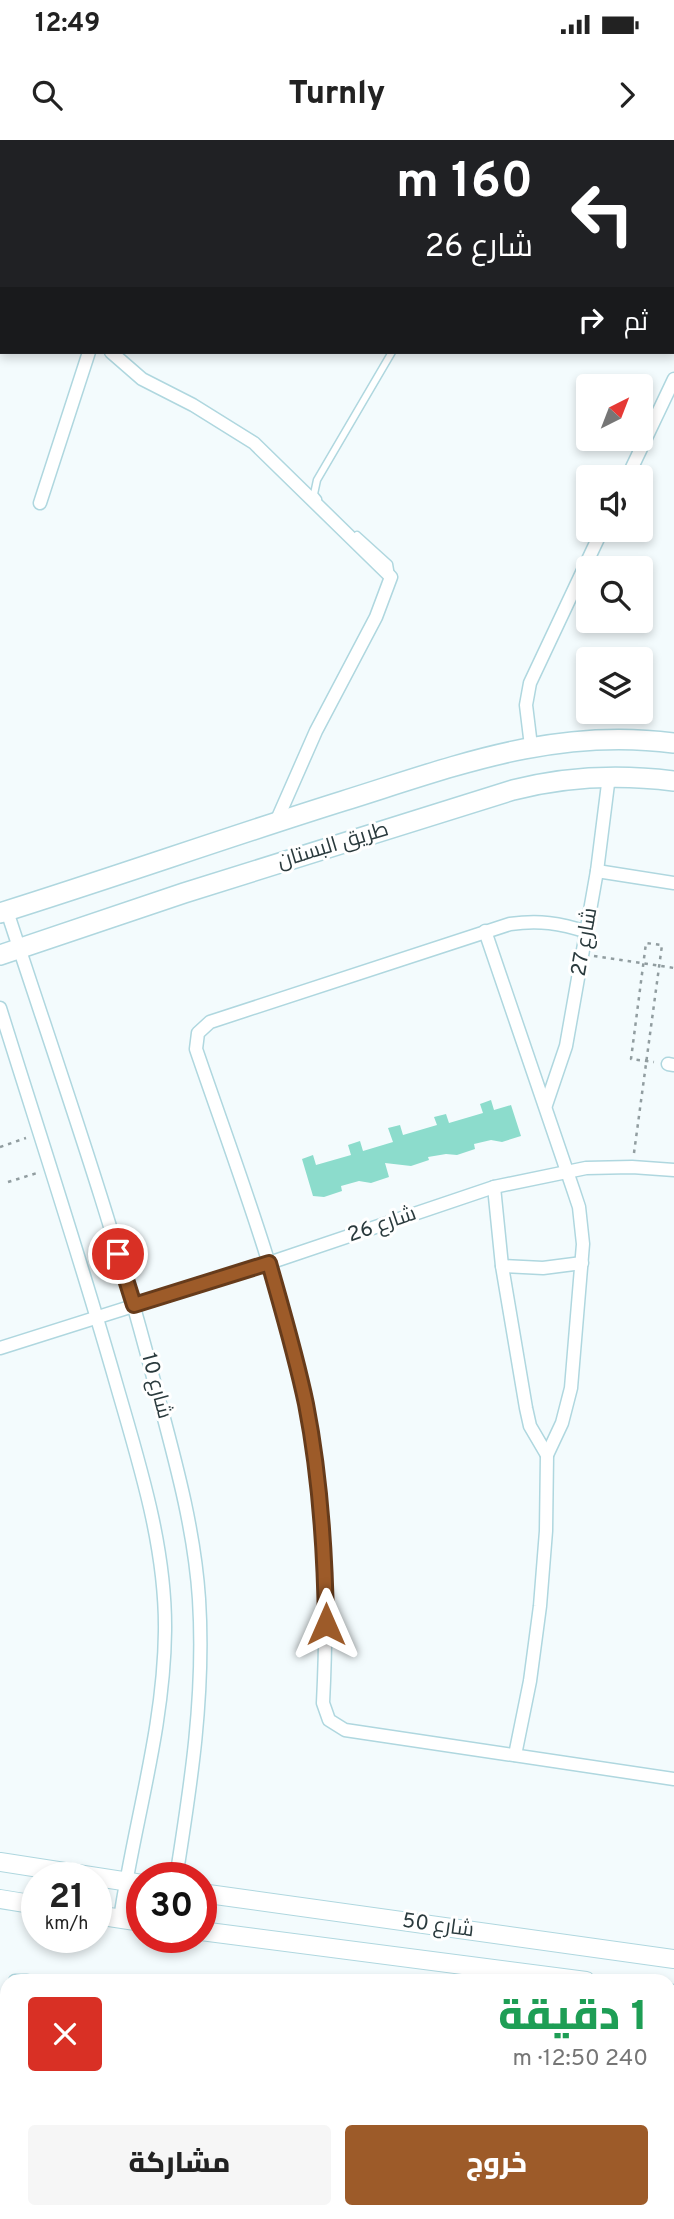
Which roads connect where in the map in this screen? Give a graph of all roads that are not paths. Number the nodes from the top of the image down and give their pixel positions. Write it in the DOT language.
graph roads {
  1 [pos="88,354"];
  2 [pos="113,354"];
  3 [pos="390,354"];
  4 [pos="674,379"];
  5 [pos="633,465"];
  6 [pos="40,503"];
  7 [pos="596,542"];
  8 [pos="391,578"];
  9 [pos="674,743"];
  10 [pos="531,746"];
  11 [pos="609,776"];
  12 [pos="674,781"];
  13 [pos="276,822"];
  14 [pos="597,871"];
  15 [pos="674,883"];
  16 [pos="3,912"];
  17 [pos="485,931"];
  18 [pos="587,932"];
  19 [pos="9,952"];
  20 [pos="0,1008"];
  21 [pos="546,1105"];
  22 [pos="674,1170"];
  23 [pos="567,1171"];
  24 [pos="494,1187"];
  25 [pos="269,1263"];
  26 [pos="582,1263"];
  27 [pos="502,1266"];
  28 [pos="134,1305"];
  29 [pos="97,1316"];
  30 [pos="0,1348"];
  31 [pos="547,1455"];
  32 [pos="515,1755"];
  33 [pos="674,1779"];
  34 [pos="0,1862"];
  35 [pos="137,1862"];
  36 [pos="178,1862"];
  37 [pos="126,1881"];
  38 [pos="217,1894"];
  39 [pos="0,1899"];
  40 [pos="21,1902"];
  41 [pos="126,1903"];
  42 [pos="112,1918"];
  43 [pos="120,1919"];
  44 [pos="126,1920"];
  45 [pos="217,1933"];
  46 [pos="674,1959"];
  47 [pos="522,1974"];
  1 -- 6 [label="street"];
  2 -- 8 [label="street"];
  3 -- 8 [label="lane"];
  4 -- 5 [label="street"];
  7 -- 10 [label="street"];
  8 -- 13 [label="street"];
  9 -- 10 [label="main road, طريق البستان"];
  10 -- 13 [label="main road, طريق البستان"];
  11 -- 12 [label="main road, طريق البستان"];
  11 -- 14 [label="street, شارع 27"];
  11 -- 19 [label="main road, طريق البستان"];
  13 -- 16 [label="main road, طريق البستان"];
  14 -- 15 [label="street"];
  14 -- 18 [label="street, شارع 27"];
  16 -- 19 [label="street, شارع 10"];
  17 -- 18 [label="street"];
  17 -- 21 [label="street"];
  17 -- 25 [label="street"];
  18 -- 21 [label="street, شارع 27"];
  19 -- 28 [label="street, شارع 10"];
  20 -- 29 [label="street, شارع 10"];
  21 -- 23 [label="street"];
  22 -- 23 [label="street, شارع 26"];
  23 -- 24 [label="street, شارع 26"];
  23 -- 26 [label="street"];
  24 -- 25 [label="street, شارع 26"];
  24 -- 27 [label="street"];
  25 -- 28 [label="street, شارع 26"];
  25 -- 32 [label="street"];
  26 -- 27 [label="street"];
  26 -- 31 [label="street"];
  27 -- 31 [label="street"];
  28 -- 29 [label="street, شارع 26"];
  28 -- 36 [label="street, شارع 10"];
  29 -- 30 [label="street, شارع 26"];
  29 -- 35 [label="street, شارع 10"];
  31 -- 32 [label="street"];
  32 -- 33 [label="street"];
  34 -- 37 [label="street"];
  38 -- 46 [label="street, شارع 50"];
  39 -- 40 [label="street"];
  41 -- 43 [label="street, شارع 10"];
  42 -- 43 [label="street"];
  43 -- 44 [label="street"];
  45 -- 47 [label="street, شارع 50"];
}
